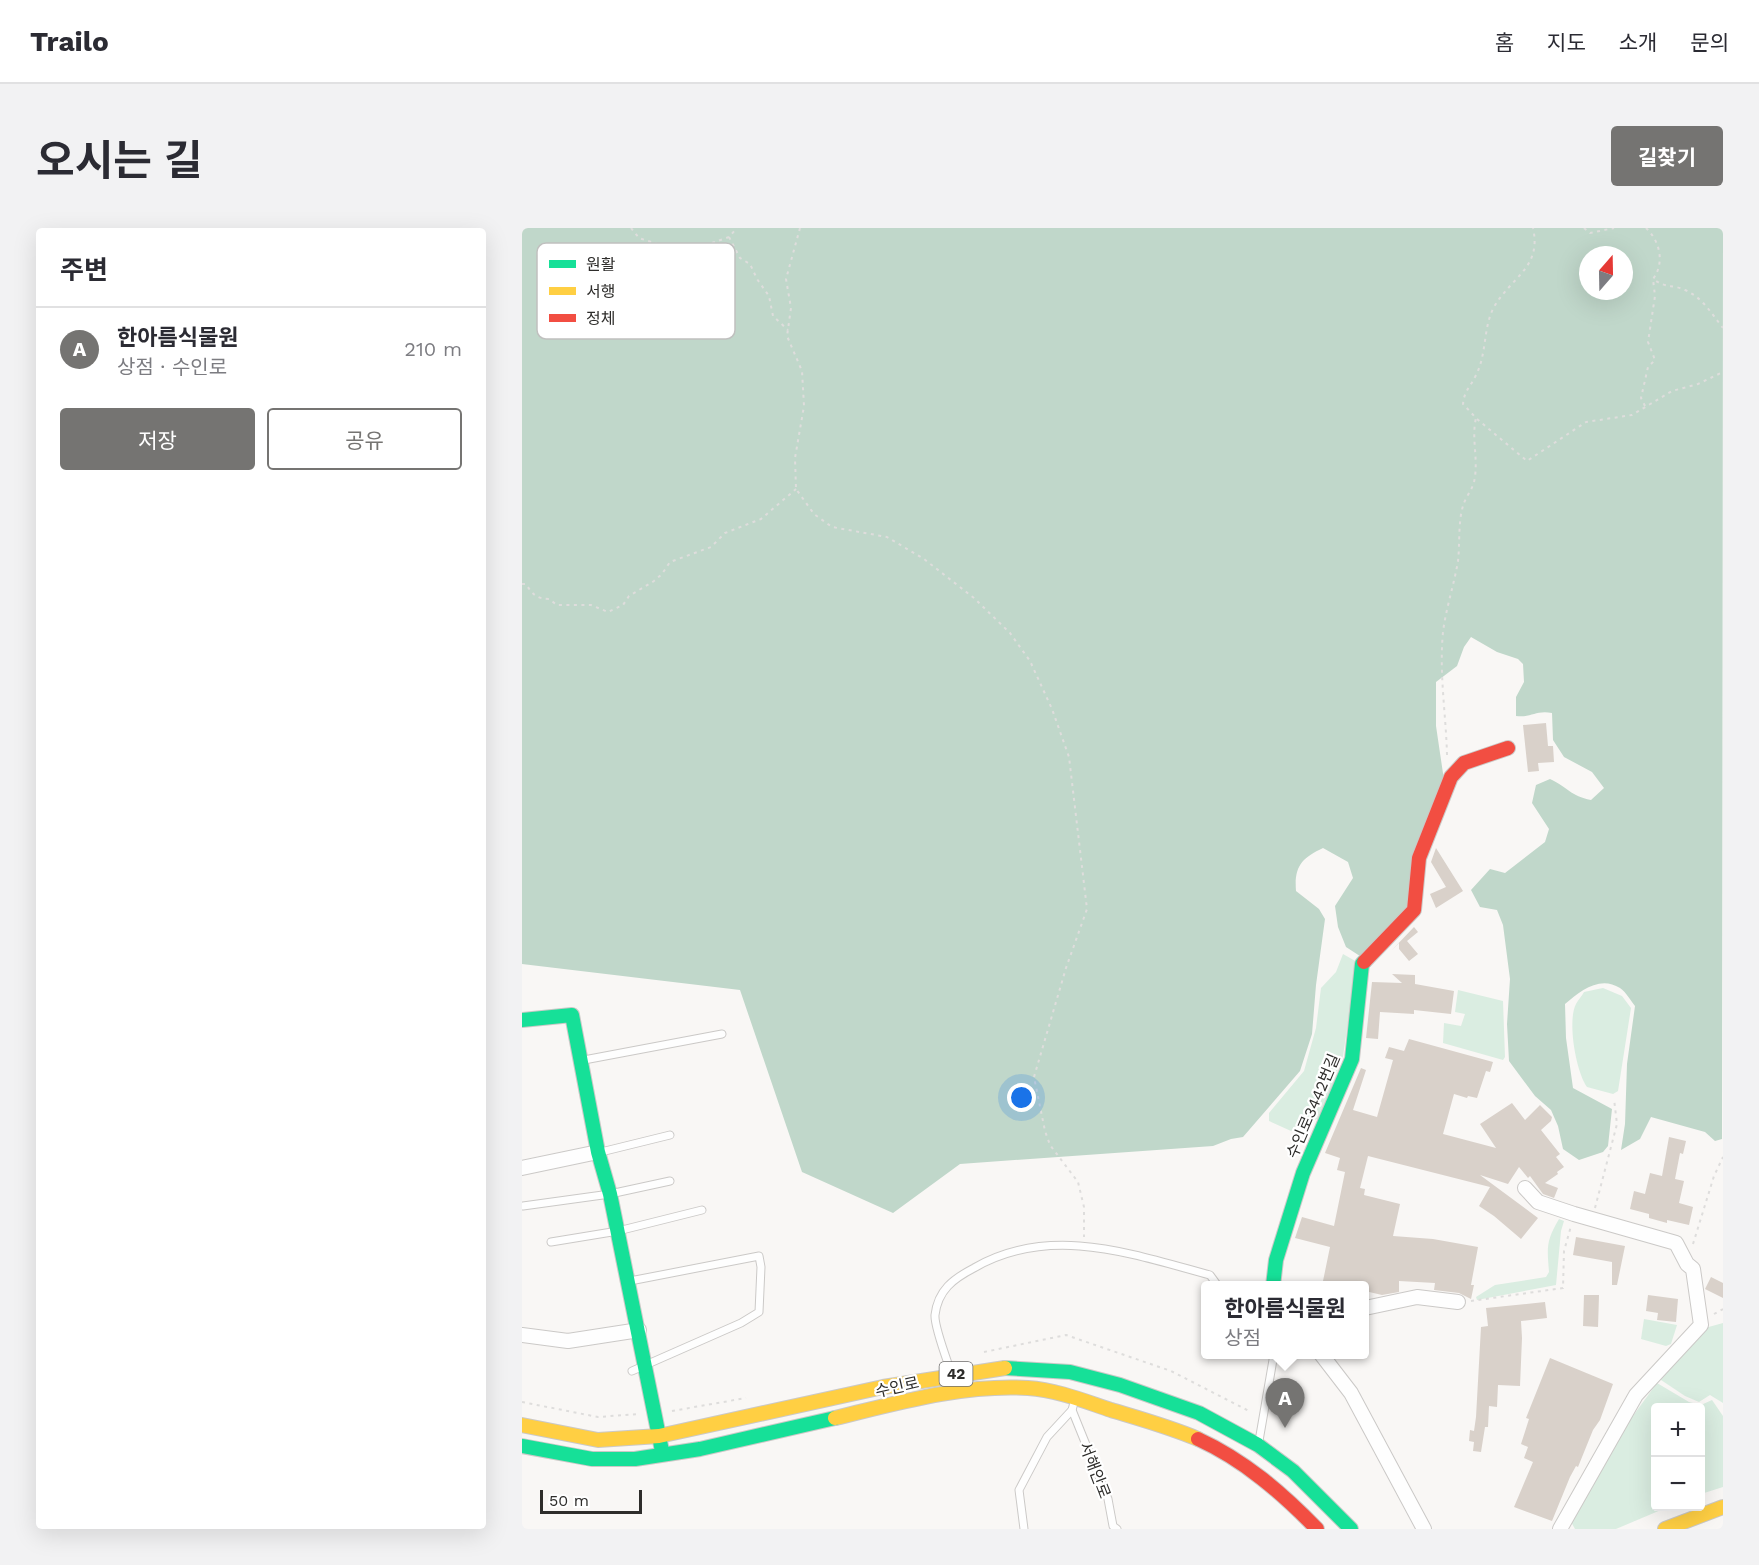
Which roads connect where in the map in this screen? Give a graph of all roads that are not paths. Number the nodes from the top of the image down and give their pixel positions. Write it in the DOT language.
graph roads {
  1 [pos="1508,748"];
  2 [pos="522,1020"];
  3 [pos="722,1034"];
  4 [pos="581,1060"];
  5 [pos="670,1135"];
  6 [pos="598,1152"];
  7 [pos="522,1168"];
  8 [pos="670,1181"];
  9 [pos="1525,1188"];
  10 [pos="610,1194"];
  11 [pos="523,1206"];
  12 [pos="702,1210"];
  13 [pos="618,1231"];
  14 [pos="551,1242"];
  15 [pos="628,1281"];
  16 [pos="1214,1281"];
  17 [pos="1274,1281"];
  18 [pos="1458,1302"];
  19 [pos="1369,1307"];
  20 [pos="639,1330"];
  21 [pos="522,1335"];
  22 [pos="1273,1359"];
  23 [pos="1325,1359"];
  24 [pos="645,1364"];
  25 [pos="632,1371"];
  26 [pos="952,1375"];
  27 [pos="1074,1403"];
  28 [pos="522,1425"];
  29 [pos="659,1436"];
  30 [pos="1258,1444"];
  31 [pos="522,1446"];
  32 [pos="662,1457"];
  33 [pos="1723,1508"];
  34 [pos="1024,1529"];
  35 [pos="1117,1529"];
  36 [pos="1317,1529"];
  37 [pos="1351,1529"];
  38 [pos="1424,1529"];
  39 [pos="1560,1529"];
  40 [pos="1665,1529"];
  1 -- 17 [label="main road, 수인로3442번길"];
  2 -- 4 [label="main road"];
  3 -- 4 [label="lane"];
  4 -- 6 [label="main road"];
  5 -- 6 [label="lane"];
  6 -- 7 [label="street"];
  6 -- 10 [label="main road"];
  8 -- 10 [label="lane"];
  9 -- 39 [label="street"];
  10 -- 11 [label="lane"];
  10 -- 13 [label="main road"];
  12 -- 13 [label="lane"];
  13 -- 14 [label="lane"];
  13 -- 15 [label="main road"];
  15 -- 20 [label="main road"];
  15 -- 24 [label="lane"];
  16 -- 26 [label="lane"];
  18 -- 19 [label="street"];
  20 -- 21 [label="street"];
  20 -- 24 [label="main road"];
  22 -- 30 [label="lane"];
  23 -- 38 [label="street"];
  24 -- 25 [label="lane"];
  24 -- 29 [label="main road"];
  26 -- 29 [label="main road, 수인로 / 42"];
  26 -- 30 [label="main road, 수인로 / 42"];
  27 -- 32 [label="main road, 수인로 / 42"];
  27 -- 34 [label="lane"];
  27 -- 35 [label="lane, 서해안로"];
  27 -- 36 [label="main road, 수인로 / 42"];
  28 -- 29 [label="main road, 수인로 / 42"];
  29 -- 32 [label="main road"];
  30 -- 37 [label="main road, 수인로 / 42"];
  31 -- 32 [label="main road, 수인로 / 42"];
  33 -- 40 [label="main road"];
}
